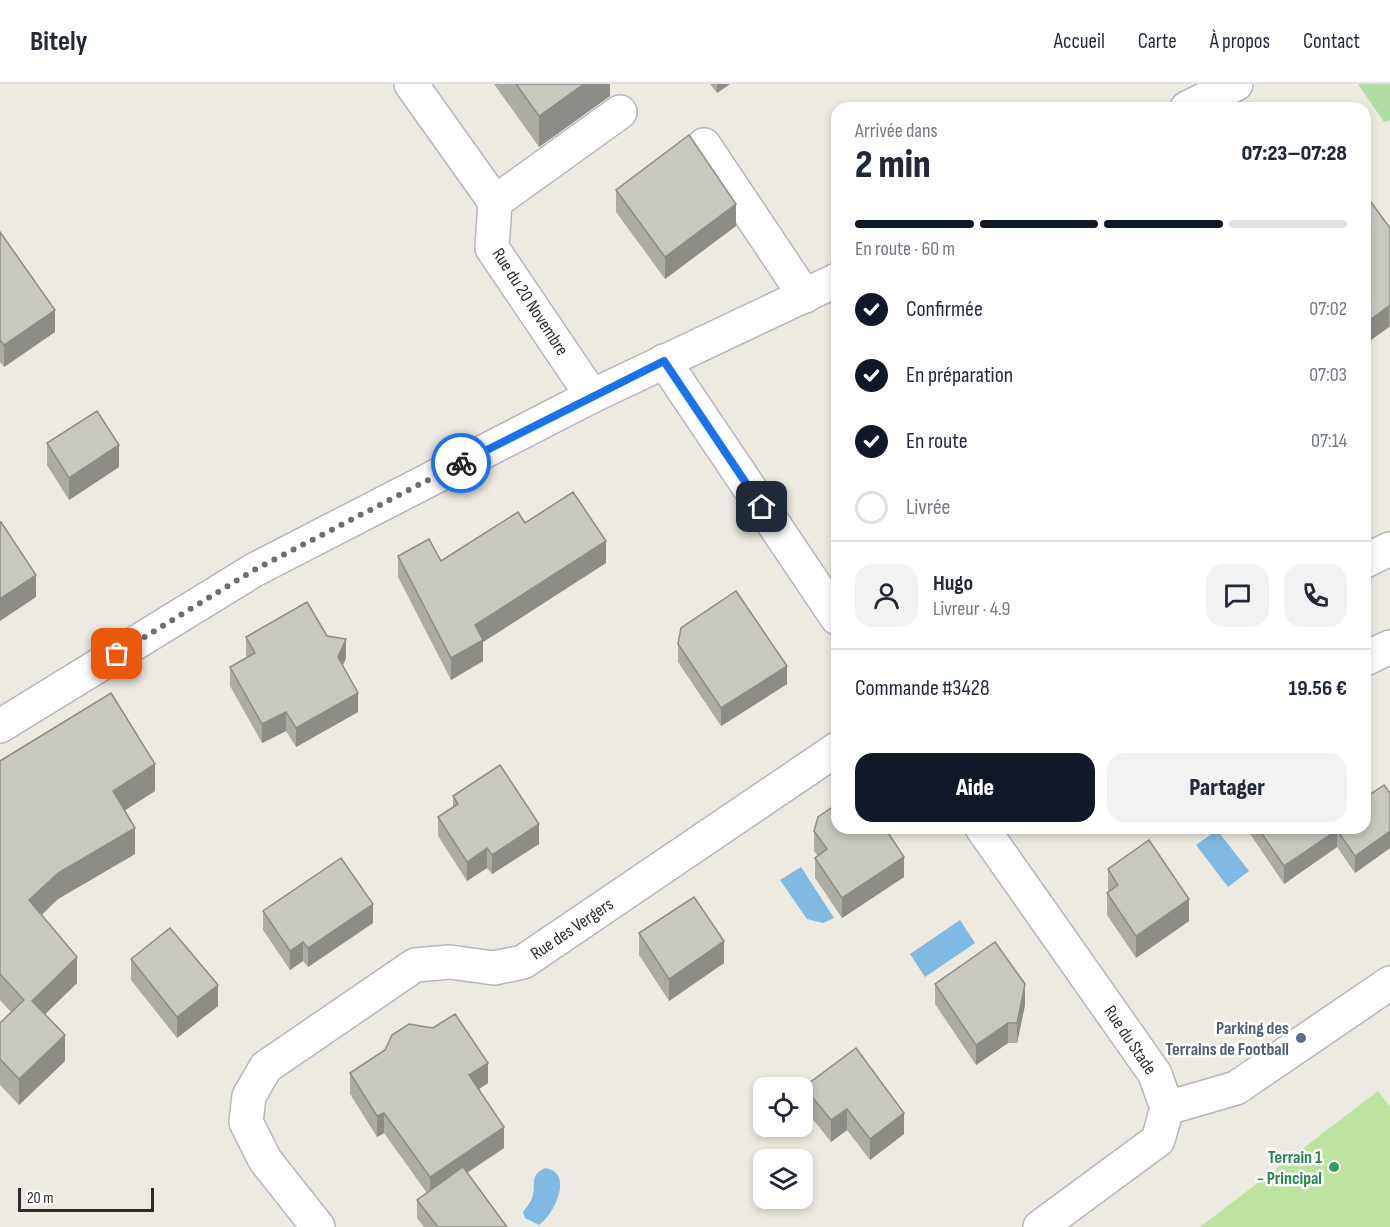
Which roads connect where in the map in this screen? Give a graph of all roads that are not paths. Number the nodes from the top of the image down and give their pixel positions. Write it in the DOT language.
graph roads {
  1 [pos="411,84"];
  2 [pos="1236,84"];
  3 [pos="1199,102"];
  4 [pos="620,112"];
  5 [pos="704,145"];
  6 [pos="495,202"];
  7 [pos="831,283"];
  8 [pos="805,296"];
  9 [pos="664,361"];
  10 [pos="592,396"];
  11 [pos="1390,549"];
  12 [pos="1371,558"];
  13 [pos="831,609"];
  14 [pos="1390,647"];
  15 [pos="1371,656"];
  16 [pos="0,726"];
  17 [pos="831,753"];
  18 [pos="986,834"];
  19 [pos="1390,983"];
  20 [pos="1167,1108"];
  21 [pos="318,1227"];
  22 [pos="1040,1227"];
  1 -- 6 [label="street"];
  2 -- 3 [label="street"];
  4 -- 6 [label="street"];
  5 -- 8 [label="street"];
  6 -- 10 [label="street, Rue du 20 Novembre"];
  7 -- 8 [label="street"];
  8 -- 9 [label="street"];
  9 -- 10 [label="street"];
  9 -- 13 [label="street"];
  10 -- 16 [label="street"];
  11 -- 12 [label="street"];
  14 -- 15 [label="street"];
  17 -- 21 [label="street, Rue des Vergers"];
  18 -- 20 [label="street, Rue du Stade"];
  19 -- 20 [label="street"];
  20 -- 22 [label="street"];
}
